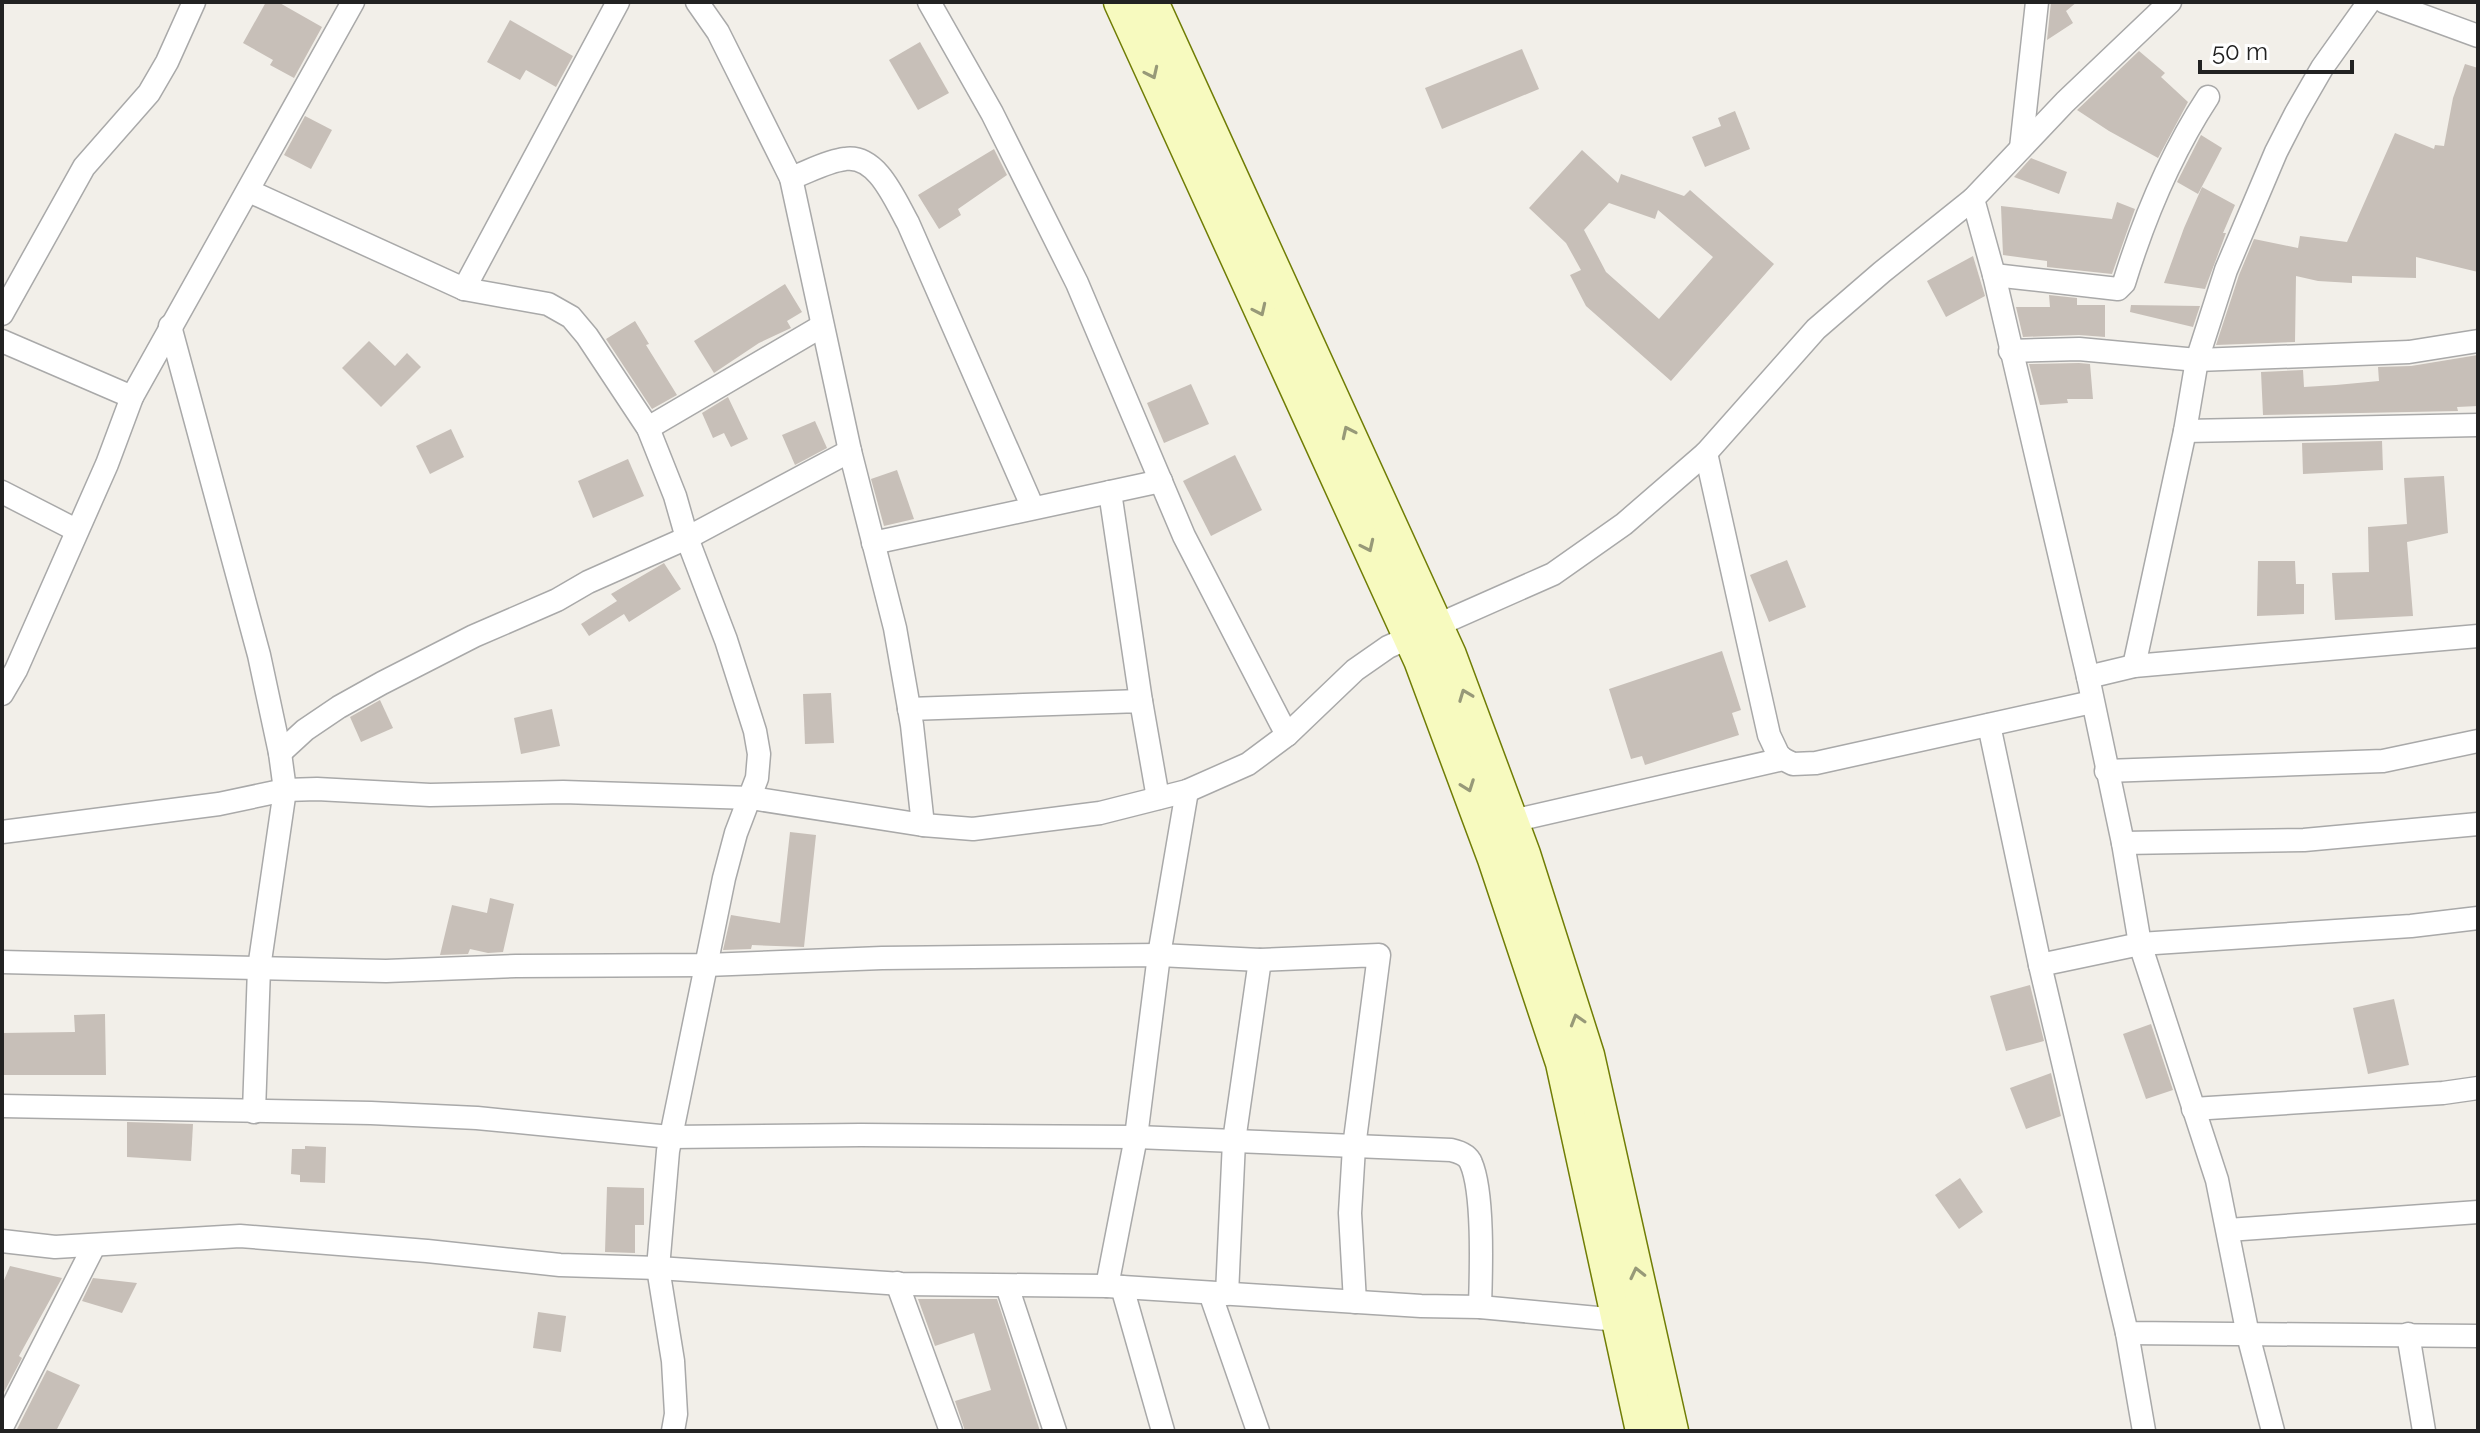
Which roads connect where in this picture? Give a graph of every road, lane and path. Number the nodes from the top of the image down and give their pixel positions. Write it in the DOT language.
graph roads {
  1 [pos="194,2"];
  2 [pos="353,2"];
  3 [pos="618,2"];
  4 [pos="697,2"];
  5 [pos="929,2"];
  6 [pos="1120,2"];
  7 [pos="1152,2"];
  8 [pos="2037,2"];
  9 [pos="2170,2"];
  10 [pos="2369,2"];
  11 [pos="2385,2"];
  12 [pos="2478,36"];
  13 [pos="2208,97"];
  14 [pos="2021,148"];
  15 [pos="791,178"];
  16 [pos="249,191"];
  17 [pos="1973,199"];
  18 [pos="1994,275"];
  19 [pos="464,289"];
  20 [pos="5,301"];
  21 [pos="170,326"];
  22 [pos="822,326"];
  23 [pos="2,341"];
  24 [pos="2478,341"];
  25 [pos="2010,351"];
  26 [pos="2197,360"];
  27 [pos="132,397"];
  28 [pos="2478,425"];
  29 [pos="648,428"];
  30 [pos="2185,431"];
  31 [pos="850,451"];
  32 [pos="1706,453"];
  33 [pos="1161,481"];
  34 [pos="2,492"];
  35 [pos="1110,492"];
  36 [pos="1033,508"];
  37 [pos="76,530"];
  38 [pos="687,538"];
  39 [pos="873,543"];
  40 [pos="1423,631"];
  41 [pos="2478,636"];
  42 [pos="2134,666"];
  43 [pos="2088,677"];
  44 [pos="2,694"];
  45 [pos="1141,701"];
  46 [pos="2092,702"];
  47 [pos="909,709"];
  48 [pos="1989,725"];
  49 [pos="1287,735"];
  50 [pos="2478,741"];
  51 [pos="280,753"];
  52 [pos="1783,759"];
  53 [pos="2106,771"];
  54 [pos="285,790"];
  55 [pos="1187,791"];
  56 [pos="751,798"];
  57 [pos="1158,798"];
  58 [pos="1512,821"];
  59 [pos="2478,824"];
  60 [pos="923,825"];
  61 [pos="2,832"];
  62 [pos="2123,843"];
  63 [pos="2478,918"];
  64 [pos="2140,944"];
  65 [pos="1159,955"];
  66 [pos="1260,960"];
  67 [pos="2,962"];
  68 [pos="706,965"];
  69 [pos="2040,965"];
  70 [pos="259,968"];
  71 [pos="2478,1088"];
  72 [pos="2,1106"];
  73 [pos="2193,1109"];
  74 [pos="254,1112"];
  75 [pos="670,1137"];
  76 [pos="1136,1137"];
  77 [pos="1234,1141"];
  78 [pos="1354,1147"];
  79 [pos="2478,1212"];
  80 [pos="2228,1230"];
  81 [pos="2,1241"];
  82 [pos="94,1246"];
  83 [pos="658,1268"];
  84 [pos="897,1283"];
  85 [pos="1007,1286"];
  86 [pos="1114,1287"];
  87 [pos="1219,1293"];
  88 [pos="1355,1302"];
  89 [pos="1480,1307"];
  90 [pos="1633,1321"];
  91 [pos="2127,1333"];
  92 [pos="2408,1334"];
  93 [pos="2248,1335"];
  94 [pos="2478,1336"];
  95 [pos="2,1427"];
  96 [pos="673,1431"];
  97 [pos="951,1431"];
  98 [pos="1055,1431"];
  99 [pos="1163,1431"];
  100 [pos="1258,1431"];
  101 [pos="1642,1431"];
  102 [pos="1672,1431"];
  103 [pos="2144,1431"];
  104 [pos="2273,1431"];
  105 [pos="2424,1431"];
  1 -- 20 [label="street"];
  2 -- 16 [label="street"];
  3 -- 19 [label="street"];
  4 -- 15 [label="street"];
  5 -- 33 [label="street"];
  6 -- 40 [label="street, one-way"];
  40 -- 7 [label="street, one-way"];
  8 -- 14 [label="street"];
  9 -- 14 [label="street"];
  10 -- 26 [label="street"];
  11 -- 12 [label="street"];
  13 -- 18 [label="street"];
  14 -- 17 [label="street"];
  15 -- 22 [label="street"];
  15 -- 36 [label="street"];
  16 -- 19 [label="street"];
  16 -- 21 [label="street"];
  17 -- 18 [label="street"];
  17 -- 32 [label="street"];
  18 -- 25 [label="street"];
  19 -- 29 [label="street"];
  21 -- 27 [label="street"];
  21 -- 51 [label="street"];
  22 -- 29 [label="street"];
  22 -- 31 [label="street"];
  23 -- 27 [label="street"];
  24 -- 26 [label="street"];
  25 -- 26 [label="street"];
  25 -- 43 [label="street"];
  26 -- 30 [label="street"];
  27 -- 37 [label="street"];
  28 -- 30 [label="street"];
  29 -- 38 [label="street"];
  30 -- 42 [label="street"];
  31 -- 38 [label="street"];
  31 -- 39 [label="street"];
  32 -- 40 [label="street"];
  32 -- 52 [label="street"];
  33 -- 35 [label="street"];
  33 -- 49 [label="street"];
  34 -- 37 [label="street"];
  35 -- 36 [label="street"];
  35 -- 45 [label="street"];
  36 -- 39 [label="street"];
  37 -- 44 [label="street"];
  38 -- 51 [label="street"];
  38 -- 56 [label="street"];
  39 -- 47 [label="street"];
  40 -- 49 [label="street"];
  58 -- 40 [label="street, one-way"];
  40 -- 90 [label="street, one-way"];
  41 -- 42 [label="street"];
  42 -- 43 [label="street"];
  43 -- 46 [label="street"];
  45 -- 47 [label="street"];
  45 -- 57 [label="street"];
  46 -- 48 [label="street"];
  46 -- 53 [label="street"];
  47 -- 60 [label="street"];
  48 -- 52 [label="street"];
  48 -- 69 [label="street"];
  49 -- 55 [label="street"];
  50 -- 53 [label="street"];
  51 -- 54 [label="street"];
  52 -- 58 [label="street"];
  53 -- 62 [label="street"];
  54 -- 56 [label="street"];
  54 -- 61 [label="street"];
  54 -- 70 [label="street"];
  55 -- 57 [label="street"];
  55 -- 65 [label="street"];
  56 -- 60 [label="street"];
  56 -- 68 [label="street"];
  57 -- 60 [label="street"];
  90 -- 58 [label="street, one-way"];
  59 -- 62 [label="street"];
  62 -- 64 [label="street"];
  63 -- 64 [label="street"];
  64 -- 69 [label="street"];
  64 -- 73 [label="street"];
  65 -- 66 [label="street"];
  65 -- 68 [label="street"];
  65 -- 76 [label="street"];
  66 -- 77 [label="street"];
  66 -- 78 [label="street"];
  67 -- 70 [label="street"];
  68 -- 70 [label="street"];
  68 -- 75 [label="street"];
  69 -- 91 [label="street"];
  70 -- 74 [label="street"];
  71 -- 73 [label="street"];
  72 -- 74 [label="street"];
  73 -- 80 [label="street"];
  74 -- 75 [label="street"];
  75 -- 76 [label="street"];
  75 -- 83 [label="street"];
  76 -- 77 [label="street"];
  76 -- 86 [label="street"];
  77 -- 78 [label="street"];
  77 -- 87 [label="street"];
  78 -- 88 [label="street"];
  78 -- 89 [label="street"];
  79 -- 80 [label="street"];
  80 -- 93 [label="street"];
  81 -- 82 [label="street"];
  82 -- 83 [label="street"];
  82 -- 95 [label="street"];
  83 -- 84 [label="street"];
  83 -- 96 [label="street"];
  84 -- 85 [label="street"];
  84 -- 97 [label="street"];
  85 -- 86 [label="street"];
  85 -- 98 [label="street"];
  86 -- 87 [label="street"];
  86 -- 99 [label="street"];
  87 -- 88 [label="street"];
  87 -- 100 [label="street"];
  88 -- 89 [label="street"];
  89 -- 90 [label="street"];
  90 -- 101 [label="street"];
  90 -- 102 [label="street"];
  91 -- 93 [label="street"];
  91 -- 103 [label="street"];
  92 -- 93 [label="street"];
  92 -- 94 [label="street"];
  92 -- 105 [label="street"];
  93 -- 104 [label="street"];
}
